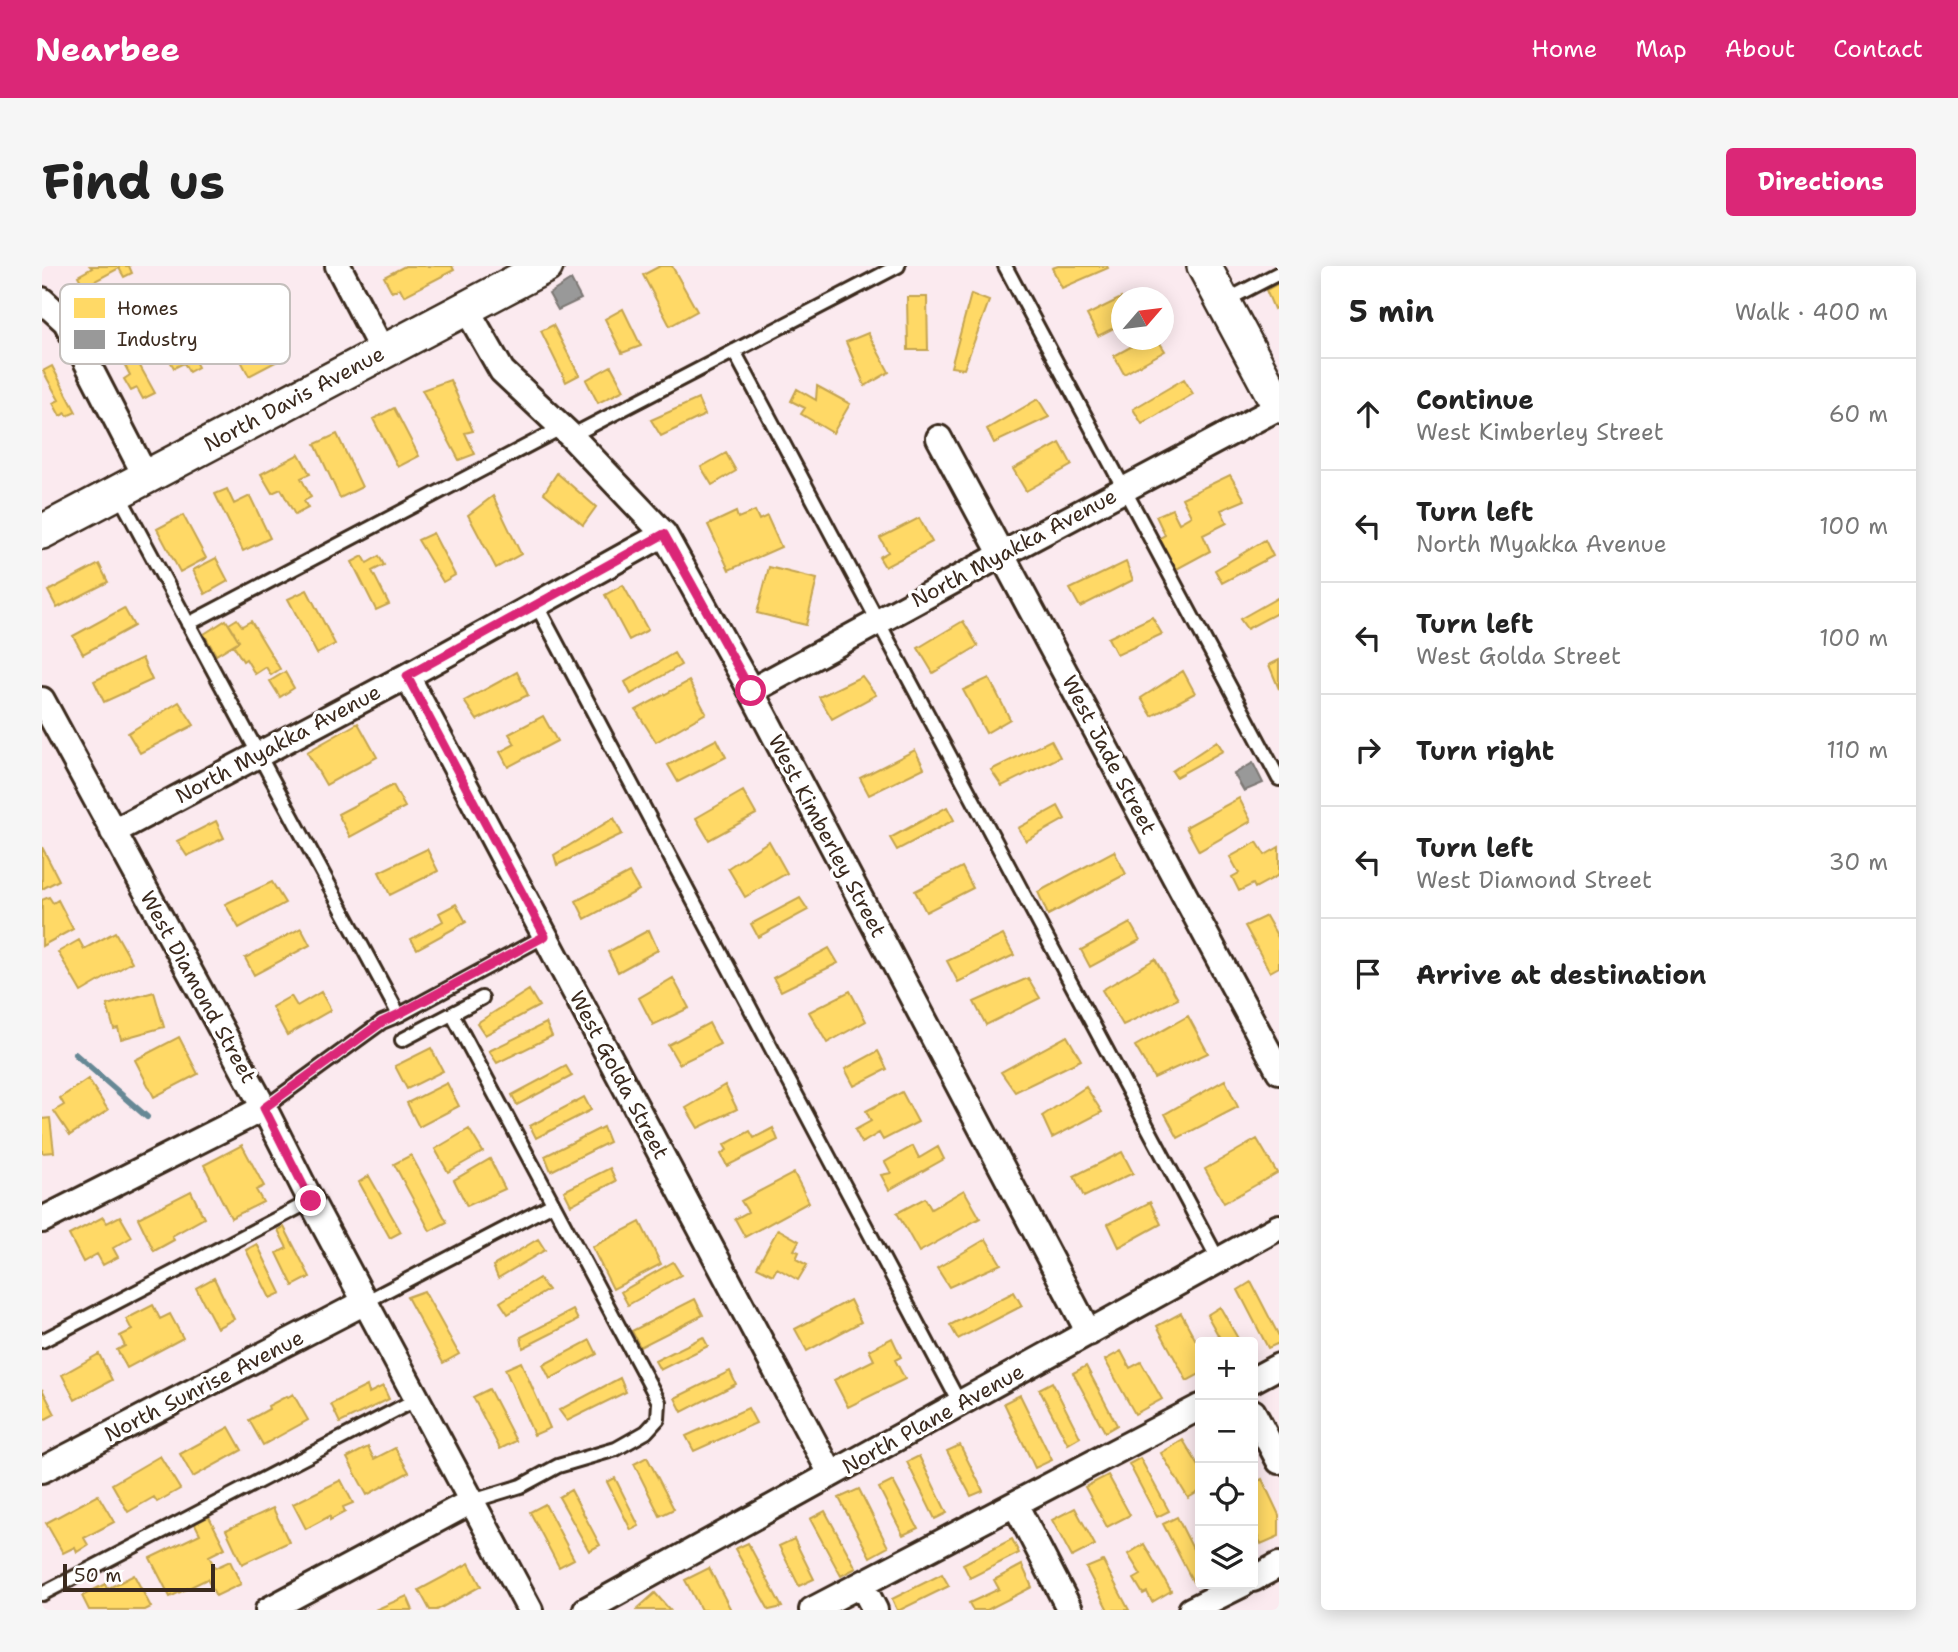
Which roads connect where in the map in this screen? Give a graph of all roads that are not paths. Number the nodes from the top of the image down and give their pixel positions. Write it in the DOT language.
graph roads {
  1 [pos="338,266"];
  2 [pos="546,266"];
  3 [pos="898,266"];
  4 [pos="1005,266"];
  5 [pos="1204,266"];
  6 [pos="1279,273"];
  7 [pos="42,300"];
  8 [pos="1223,302"];
  9 [pos="466,308"];
  10 [pos="60,316"];
  11 [pos="734,351"];
  12 [pos="383,352"];
  13 [pos="83,364"];
  14 [pos="1279,406"];
  15 [pos="567,432"];
  16 [pos="939,438"];
  17 [pos="132,485"];
  18 [pos="1124,489"];
  19 [pos="42,532"];
  20 [pos="664,534"];
  21 [pos="1001,555"];
  22 [pos="536,604"];
  23 [pos="878,622"];
  24 [pos="188,624"];
  25 [pos="407,676"];
  26 [pos="751,691"];
  27 [pos="42,699"];
  28 [pos="258,755"];
  29 [pos="1279,779"];
  30 [pos="113,832"];
  31 [pos="545,936"];
  32 [pos="482,998"];
  33 [pos="399,1014"];
  34 [pos="452,1014"];
  35 [pos="402,1041"];
  36 [pos="1279,1071"];
  37 [pos="264,1108"];
  38 [pos="311,1201"];
  39 [pos="553,1204"];
  40 [pos="42,1220"];
  41 [pos="1279,1227"];
  42 [pos="1219,1261"];
  43 [pos="365,1302"];
  44 [pos="1089,1334"];
  45 [pos="42,1341"];
  46 [pos="1279,1366"];
  47 [pos="1258,1377"];
  48 [pos="417,1399"];
  49 [pos="960,1404"];
  50 [pos="1195,1410"];
  51 [pos="1258,1421"];
  52 [pos="1279,1461"];
  53 [pos="42,1470"];
  54 [pos="831,1474"];
  55 [pos="472,1501"];
  56 [pos="1015,1504"];
  57 [pos="1279,1565"];
  58 [pos="1258,1576"];
  59 [pos="862,1585"];
  60 [pos="1233,1589"];
  61 [pos="42,1594"];
  62 [pos="268,1610"];
  63 [pos="530,1610"];
  64 [pos="586,1610"];
  65 [pos="812,1610"];
  66 [pos="875,1610"];
  67 [pos="1070,1610"];
  68 [pos="1191,1610"];
  1 -- 12 [label="street"];
  2 -- 9 [label="street, North Davis Avenue"];
  3 -- 11 [label="lane"];
  4 -- 18 [label="lane"];
  5 -- 8 [label="street"];
  6 -- 8 [label="lane"];
  7 -- 10 [label="street"];
  8 -- 14 [label="street"];
  9 -- 12 [label="street, North Davis Avenue"];
  9 -- 15 [label="street, West Kimberley Street"];
  11 -- 15 [label="lane"];
  11 -- 23 [label="lane"];
  12 -- 17 [label="street, North Davis Avenue"];
  13 -- 17 [label="street"];
  14 -- 18 [label="street, North Myakka Avenue"];
  15 -- 20 [label="street, West Kimberley Street"];
  15 -- 24 [label="lane"];
  16 -- 21 [label="street, West Jade Street"];
  17 -- 19 [label="street, North Davis Avenue"];
  17 -- 24 [label="lane"];
  18 -- 21 [label="street, North Myakka Avenue"];
  18 -- 29 [label="lane"];
  20 -- 22 [label="street, North Myakka Avenue"];
  20 -- 26 [label="street, West Kimberley Street"];
  21 -- 23 [label="street, North Myakka Avenue"];
  21 -- 36 [label="street, West Jade Street"];
  22 -- 25 [label="street, North Myakka Avenue"];
  22 -- 49 [label="lane"];
  23 -- 26 [label="street, North Myakka Avenue"];
  23 -- 42 [label="lane"];
  24 -- 28 [label="lane"];
  25 -- 28 [label="street, North Myakka Avenue"];
  25 -- 31 [label="street, West Golda Street"];
  26 -- 44 [label="street, West Kimberley Street"];
  27 -- 30 [label="street, West Diamond Street"];
  28 -- 30 [label="street, North Myakka Avenue"];
  28 -- 33 [label="lane"];
  30 -- 37 [label="street, West Diamond Street"];
  31 -- 33 [label="lane"];
  31 -- 54 [label="street, West Golda Street"];
  32 -- 34 [label="lane"];
  33 -- 37 [label="lane"];
  34 -- 35 [label="lane"];
  34 -- 39 [label="lane"];
  37 -- 38 [label="street, West Diamond Street"];
  37 -- 40 [label="street"];
  38 -- 43 [label="street, West Diamond Street"];
  38 -- 45 [label="lane"];
  39 -- 43 [label="lane"];
  39 -- 55 [label="lane"];
  41 -- 42 [label="street, North Plane Avenue"];
  42 -- 44 [label="street, North Plane Avenue"];
  43 -- 48 [label="street, West Diamond Street"];
  43 -- 53 [label="street, North Sunrise Avenue"];
  44 -- 49 [label="street, North Plane Avenue"];
  46 -- 47 [label="street"];
  48 -- 55 [label="street, West Diamond Street"];
  48 -- 61 [label="lane"];
  49 -- 54 [label="street, North Plane Avenue"];
  50 -- 56 [label="street"];
  51 -- 52 [label="street"];
  54 -- 64 [label="street, North Plane Avenue"];
  55 -- 62 [label="street"];
  55 -- 63 [label="street, West Diamond Street"];
  56 -- 59 [label="street"];
  56 -- 67 [label="street"];
  57 -- 58 [label="street"];
  59 -- 65 [label="street"];
  59 -- 66 [label="street"];
  60 -- 68 [label="street"];
}
